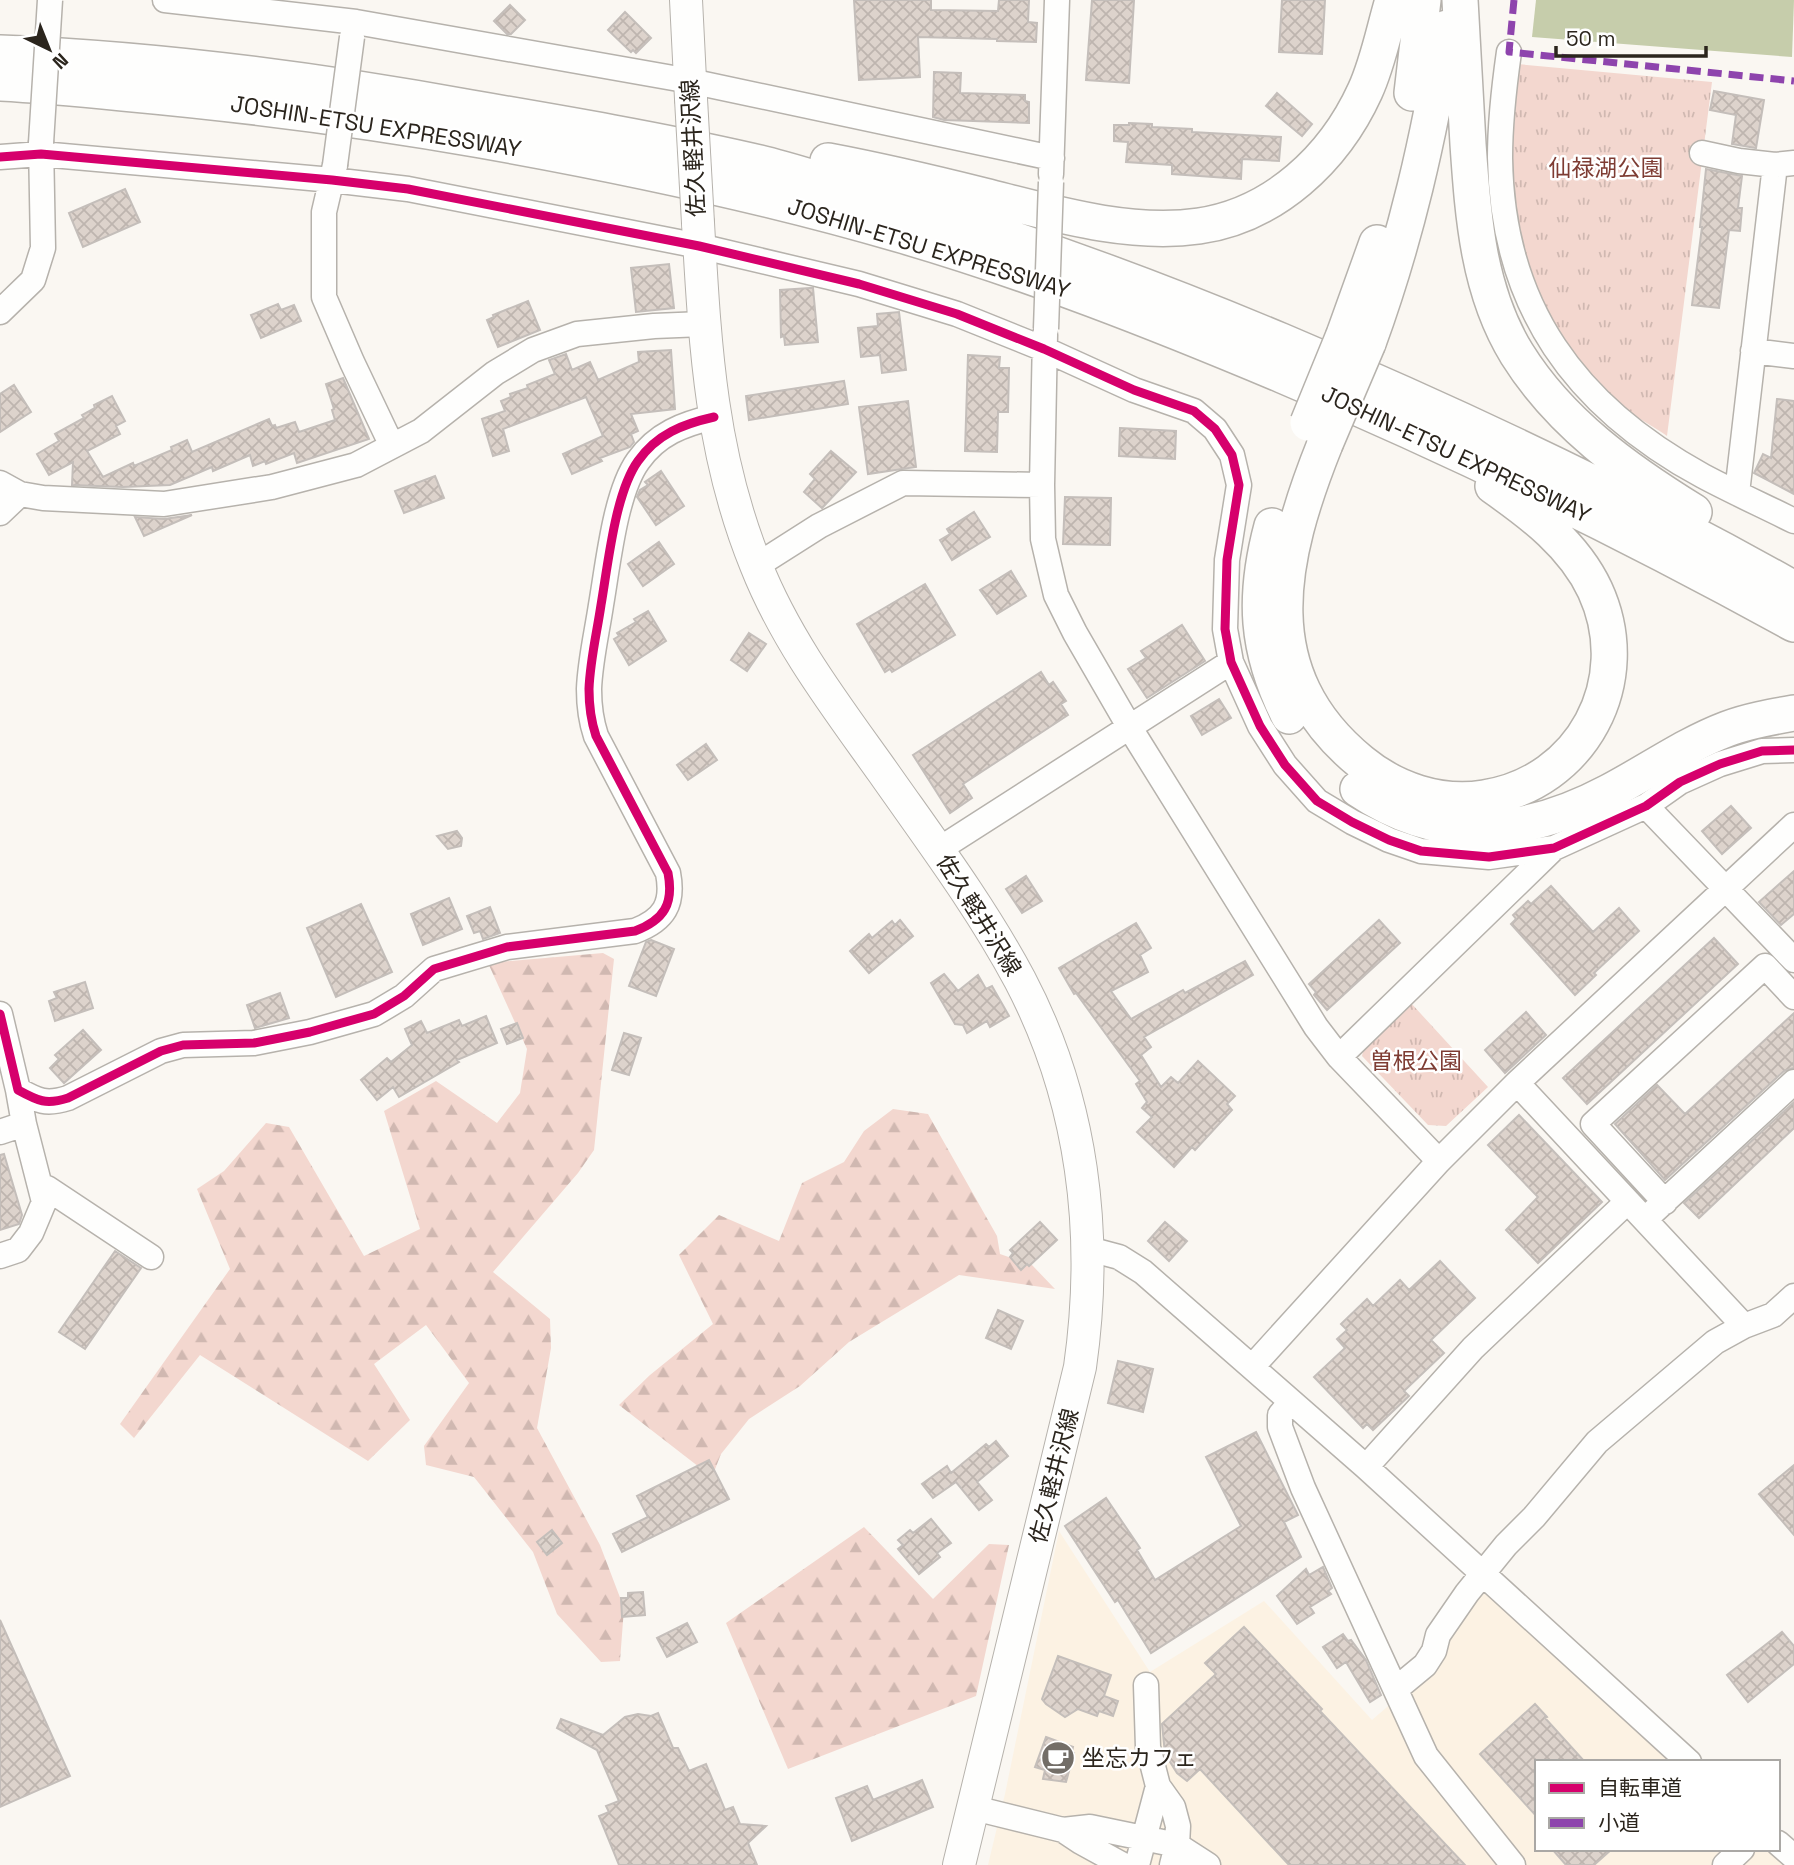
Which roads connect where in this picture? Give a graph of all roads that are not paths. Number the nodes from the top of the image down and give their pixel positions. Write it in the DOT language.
graph roads {
  1 [pos="50,0"];
  2 [pos="165,0"];
  3 [pos="687,0"];
  4 [pos="1057,0"];
  5 [pos="1392,0"];
  6 [pos="1423,0"];
  7 [pos="1451,0"];
  8 [pos="1460,0"];
  9 [pos="356,20"];
  10 [pos="1509,52"];
  11 [pos="0,53"];
  12 [pos="0,83"];
  13 [pos="690,90"];
  14 [pos="565,124"];
  15 [pos="41,149"];
  16 [pos="1702,153"];
  17 [pos="0,157"];
  18 [pos="1784,164"];
  19 [pos="1052,169"];
  20 [pos="333,172"];
  21 [pos="698,234"];
  22 [pos="1064,289"];
  23 [pos="0,312"];
  24 [pos="703,324"];
  25 [pos="1045,339"];
  26 [pos="1356,339"];
  27 [pos="1753,351"];
  28 [pos="1794,356"];
  29 [pos="714,417"];
  30 [pos="1315,438"];
  31 [pos="392,446"];
  32 [pos="1042,485"];
  33 [pos="10,488"];
  34 [pos="1737,493"];
  35 [pos="0,513"];
  36 [pos="1794,521"];
  37 [pos="756,566"];
  38 [pos="1794,571"];
  39 [pos="1794,589"];
  40 [pos="1794,624"];
  41 [pos="1231,662"];
  42 [pos="1794,713"];
  43 [pos="1130,728"];
  44 [pos="1794,750"];
  45 [pos="1647,806"];
  46 [pos="1794,825"];
  47 [pos="1555,848"];
  48 [pos="938,850"];
  49 [pos="1727,887"];
  50 [pos="1794,960"];
  51 [pos="1794,997"];
  52 [pos="0,1014"];
  53 [pos="1339,1057"];
  54 [pos="1794,1082"];
  55 [pos="1517,1083"];
  56 [pos="18,1090"];
  57 [pos="24,1124"];
  58 [pos="0,1132"];
  59 [pos="1439,1161"];
  60 [pos="41,1188"];
  61 [pos="1627,1202"];
  62 [pos="1665,1202"];
  63 [pos="1645,1220"];
  64 [pos="1089,1250"];
  65 [pos="0,1256"];
  66 [pos="151,1257"];
  67 [pos="1794,1296"];
  68 [pos="1744,1326"];
  69 [pos="1252,1367"];
  70 [pos="1290,1403"];
  71 [pos="1366,1468"];
  72 [pos="1482,1573"];
  73 [pos="1146,1685"];
  74 [pos="1396,1689"];
  75 [pos="1687,1760"];
  76 [pos="1158,1786"];
  77 [pos="974,1808"];
  78 [pos="1063,1829"];
  79 [pos="1145,1838"];
  80 [pos="1780,1845"];
  81 [pos="1740,1851"];
  82 [pos="1175,1855"];
  83 [pos="1794,1857"];
  84 [pos="959,1865"];
  85 [pos="1122,1865"];
  86 [pos="1136,1865"];
  87 [pos="1208,1865"];
  88 [pos="1513,1865"];
  89 [pos="1725,1865"];
  1 -- 15 [label="street, bridge"];
  2 -- 9 [label="street"];
  3 -- 13 [label="main road, 佐久軽井沢線"];
  4 -- 19 [label="street"];
  5 -- 14 [label="highway"];
  6 -- 26 [label="highway"];
  7 -- 26 [label="highway"];
  8 -- 38 [label="highway"];
  9 -- 13 [label="street"];
  9 -- 20 [label="street, bridge"];
  10 -- 34 [label="street"];
  11 -- 14 [label="highway, JOSHIN-ETSU EXPRESSWAY"];
  12 -- 22 [label="highway, JOSHIN-ETSU EXPRESSWAY"];
  13 -- 19 [label="street"];
  13 -- 21 [label="main road, 佐久軽井沢線, bridge"];
  14 -- 39 [label="highway, JOSHIN-ETSU EXPRESSWAY"];
  15 -- 17 [label="street"];
  15 -- 20 [label="street"];
  15 -- 23 [label="street"];
  16 -- 18 [label="street"];
  18 -- 27 [label="street"];
  19 -- 25 [label="street, bridge"];
  20 -- 21 [label="street"];
  20 -- 31 [label="street"];
  21 -- 24 [label="main road, 佐久軽井沢線"];
  21 -- 25 [label="street"];
  22 -- 30 [label="highway"];
  22 -- 40 [label="highway, JOSHIN-ETSU EXPRESSWAY"];
  24 -- 29 [label="main road, 佐久軽井沢線"];
  24 -- 31 [label="street"];
  25 -- 32 [label="street"];
  25 -- 41 [label="street"];
  26 -- 30 [label="highway, bridge"];
  27 -- 28 [label="street"];
  27 -- 34 [label="street"];
  29 -- 37 [label="main road, 佐久軽井沢線"];
  29 -- 56 [label="street"];
  30 -- 42 [label="highway"];
  31 -- 33 [label="street"];
  32 -- 37 [label="street"];
  32 -- 43 [label="street"];
  33 -- 35 [label="street"];
  34 -- 36 [label="street"];
  37 -- 48 [label="main road, 佐久軽井沢線"];
  41 -- 43 [label="street"];
  41 -- 47 [label="street"];
  43 -- 48 [label="street"];
  43 -- 53 [label="street"];
  44 -- 45 [label="street"];
  45 -- 47 [label="street"];
  45 -- 49 [label="street"];
  46 -- 49 [label="street"];
  47 -- 53 [label="street"];
  48 -- 64 [label="main road, 佐久軽井沢線"];
  49 -- 50 [label="street"];
  49 -- 55 [label="street"];
  51 -- 62 [label="street"];
  52 -- 56 [label="street"];
  53 -- 59 [label="street"];
  54 -- 62 [label="street"];
  55 -- 59 [label="street"];
  55 -- 61 [label="street"];
  56 -- 57 [label="street"];
  57 -- 58 [label="street"];
  57 -- 60 [label="street"];
  59 -- 69 [label="street"];
  60 -- 65 [label="street"];
  60 -- 66 [label="street"];
  61 -- 63 [label="street"];
  61 -- 71 [label="street"];
  62 -- 63 [label="street"];
  63 -- 68 [label="street"];
  64 -- 69 [label="street"];
  64 -- 77 [label="main road, 佐久軽井沢線"];
  67 -- 68 [label="street"];
  68 -- 72 [label="street"];
  69 -- 70 [label="street"];
  70 -- 71 [label="street"];
  70 -- 74 [label="street"];
  71 -- 72 [label="street"];
  72 -- 74 [label="street"];
  72 -- 75 [label="street"];
  73 -- 76 [label="street"];
  74 -- 88 [label="street"];
  76 -- 79 [label="street"];
  76 -- 82 [label="street"];
  77 -- 78 [label="street"];
  77 -- 84 [label="main road, 佐久軽井沢線"];
  78 -- 79 [label="street"];
  78 -- 85 [label="street"];
  79 -- 82 [label="street"];
  79 -- 86 [label="street"];
  80 -- 83 [label="street"];
  81 -- 89 [label="street"];
  82 -- 87 [label="street"];
}
